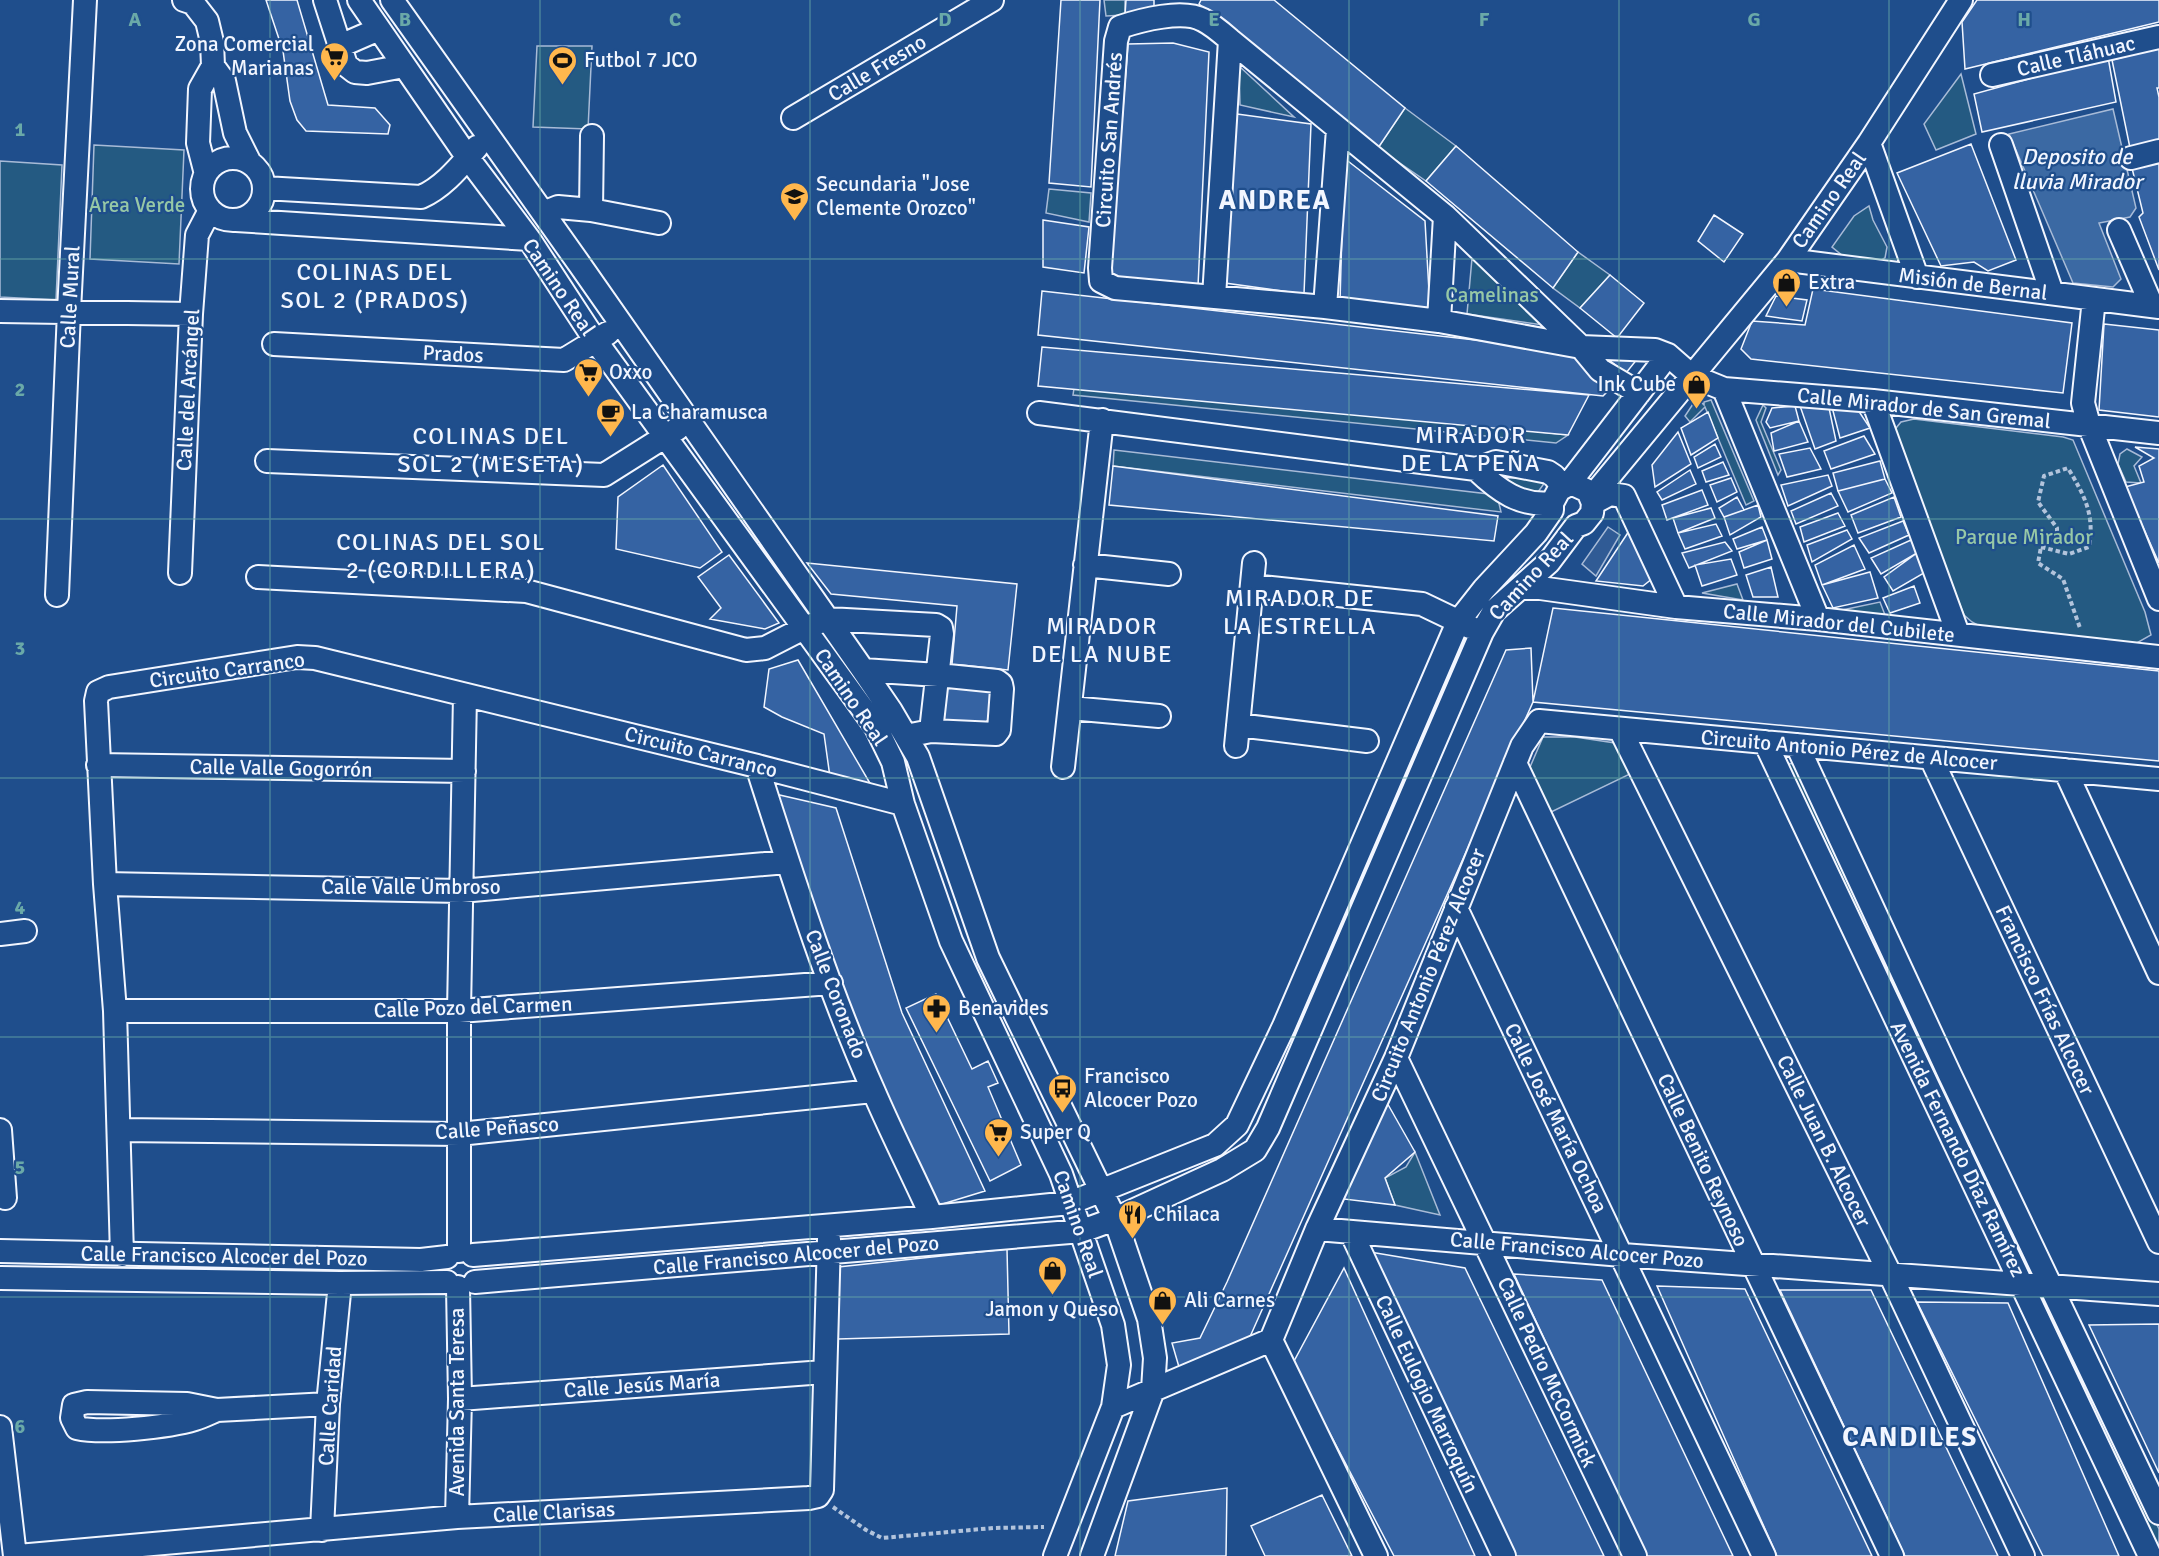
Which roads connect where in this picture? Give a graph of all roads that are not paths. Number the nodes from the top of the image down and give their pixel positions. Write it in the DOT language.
graph roads {
  1 [pos="85,0"];
  2 [pos="184,0"];
  3 [pos="324,0"];
  4 [pos="359,0"];
  5 [pos="392,0"];
  6 [pos="992,0"];
  7 [pos="1961,0"];
  8 [pos="379,29"];
  9 [pos="2159,37"];
  10 [pos="1230,40"];
  11 [pos="340,46"];
  12 [pos="213,66"];
  13 [pos="404,66"];
  14 [pos="1992,75"];
  15 [pos="793,118"];
  16 [pos="1338,129"];
  17 [pos="488,135"];
  18 [pos="592,136"];
  19 [pos="1869,143"];
  20 [pos="2001,145"];
  21 [pos="2159,151"];
  22 [pos="468,158"];
  23 [pos="2131,158"];
  24 [pos="250,163"];
  25 [pos="206,174"];
  26 [pos="264,188"];
  27 [pos="210,210"];
  28 [pos="591,210"];
  29 [pos="543,213"];
  30 [pos="1445,216"];
  31 [pos="236,220"];
  32 [pos="659,223"];
  33 [pos="2119,230"];
  34 [pos="529,239"];
  35 [pos="1788,260"];
  36 [pos="1917,277"];
  37 [pos="2052,293"];
  38 [pos="1214,297"];
  39 [pos="2094,299"];
  40 [pos="2156,306"];
  41 [pos="1325,308"];
  42 [pos="0,311"];
  43 [pos="69,311"];
  44 [pos="191,314"];
  45 [pos="1439,321"];
  46 [pos="622,324"];
  47 [pos="595,340"];
  48 [pos="274,344"];
  49 [pos="1581,347"];
  50 [pos="1668,354"];
  51 [pos="1692,376"];
  52 [pos="1724,389"];
  53 [pos="1638,393"];
  54 [pos="1873,401"];
  55 [pos="1039,413"];
  56 [pos="1102,420"];
  57 [pos="690,422"];
  58 [pos="2089,425"];
  59 [pos="2159,433"];
  60 [pos="665,435"];
  61 [pos="267,461"];
  62 [pos="1476,469"];
  63 [pos="1559,496"];
  64 [pos="1588,511"];
  65 [pos="1254,562"];
  66 [pos="1085,565"];
  67 [pos="180,573"];
  68 [pos="1169,574"];
  69 [pos="258,577"];
  70 [pos="1253,586"];
  71 [pos="1520,588"];
  72 [pos="57,595"];
  73 [pos="2159,599"];
  74 [pos="1676,607"];
  75 [pos="828,619"];
  76 [pos="1818,619"];
  77 [pos="1458,622"];
  78 [pos="804,628"];
  79 [pos="1482,632"];
  80 [pos="1958,634"];
  81 [pos="2159,657"];
  82 [pos="864,670"];
  83 [pos="938,675"];
  84 [pos="465,695"];
  85 [pos="1070,708"];
  86 [pos="1159,716"];
  87 [pos="1539,721"];
  88 [pos="1620,729"];
  89 [pos="931,731"];
  90 [pos="906,736"];
  91 [pos="1367,741"];
  92 [pos="1766,742"];
  93 [pos="1797,745"];
  94 [pos="1931,758"];
  95 [pos="1515,763"];
  96 [pos="98,765"];
  97 [pos="757,766"];
  98 [pos="1063,767"];
  99 [pos="2065,770"];
  100 [pos="464,771"];
  101 [pos="2159,779"];
  102 [pos="903,804"];
  103 [pos="787,862"];
  104 [pos="105,884"];
  105 [pos="461,891"];
  106 [pos="1456,908"];
  107 [pos="25,931"];
  108 [pos="0,934"];
  109 [pos="2159,973"];
  110 [pos="831,983"];
  111 [pos="115,1011"];
  112 [pos="459,1011"];
  113 [pos="1396,1058"];
  114 [pos="873,1091"];
  115 [pos="0,1130"];
  116 [pos="119,1130"];
  117 [pos="459,1134"];
  118 [pos="1101,1190"];
  119 [pos="5,1198"];
  120 [pos="1070,1203"];
  121 [pos="932,1216"];
  122 [pos="1115,1219"];
  123 [pos="829,1225"];
  124 [pos="1317,1229"];
  125 [pos="1082,1231"];
  126 [pos="1351,1232"];
  127 [pos="2159,1242"];
  128 [pos="1486,1243"];
  129 [pos="0,1251"];
  130 [pos="829,1252"];
  131 [pos="460,1254"];
  132 [pos="122,1255"];
  133 [pos="1622,1255"];
  134 [pos="1753,1264"];
  135 [pos="1890,1274"];
  136 [pos="0,1278"];
  137 [pos="340,1283"];
  138 [pos="460,1284"];
  139 [pos="2023,1285"];
  140 [pos="2050,1286"];
  141 [pos="2159,1294"];
  142 [pos="1271,1340"];
  143 [pos="824,1372"];
  144 [pos="1153,1390"];
  145 [pos="460,1399"];
  146 [pos="328,1404"];
  147 [pos="1113,1407"];
  148 [pos="217,1410"];
  149 [pos="0,1427"];
  150 [pos="2159,1513"];
  151 [pos="457,1518"];
  152 [pos="322,1530"];
  153 [pos="17,1556"];
  154 [pos="1055,1556"];
  155 [pos="1092,1556"];
  156 [pos="1376,1556"];
  157 [pos="1504,1556"];
  158 [pos="1635,1556"];
  159 [pos="1764,1556"];
  160 [pos="1892,1556"];
  161 [pos="2023,1556"];
  162 [pos="2150,1556"];
  1 -- 43 [label="street, Calle Mural"];
  2 -- 12 [label="street"];
  3 -- 11 [label="street"];
  4 -- 8 [label="street, Camino Real"];
  5 -- 17 [label="street, Camino Real"];
  6 -- 15 [label="street, Calle Fresno"];
  7 -- 19 [label="street, Camino Real"];
  8 -- 11 [label="street"];
  8 -- 13 [label="street, Camino Real"];
  9 -- 14 [label="street, Calle Tláhuac"];
  10 -- 16 [label="street, Circuito San Andrés"];
  10 -- 38 [label="street"];
  10 -- 38 [label="street, Circuito San Andrés"];
  11 -- 13 [label="street"];
  12 -- 24 [label="street"];
  12 -- 25 [label="street"];
  13 -- 22 [label="street, Camino Real"];
  16 -- 30 [label="street, Circuito San Andrés"];
  16 -- 41 [label="street"];
  17 -- 22 [label="street"];
  17 -- 29 [label="street, Camino Real"];
  18 -- 28 [label="street"];
  19 -- 35 [label="street, Camino Real"];
  19 -- 36 [label="street"];
  20 -- 37 [label="street"];
  21 -- 23 [label="street"];
  22 -- 26 [label="street"];
  22 -- 34 [label="street, Camino Real"];
  24 -- 25 [label="street"];
  24 -- 26 [label="street"];
  25 -- 27 [label="street"];
  26 -- 31 [label="street"];
  27 -- 31 [label="street"];
  27 -- 44 [label="street, Calle del Arcángel"];
  28 -- 29 [label="street"];
  28 -- 32 [label="street"];
  29 -- 46 [label="street, Camino Real"];
  30 -- 45 [label="street"];
  30 -- 49 [label="street, Circuito San Andrés"];
  31 -- 34 [label="street"];
  33 -- 40 [label="street"];
  34 -- 47 [label="street, Camino Real"];
  35 -- 36 [label="street, Misión de Bernal"];
  35 -- 51 [label="street, Camino Real"];
  36 -- 37 [label="street, Misión de Bernal"];
  37 -- 39 [label="street, Misión de Bernal"];
  38 -- 41 [label="street, Circuito San Andrés"];
  39 -- 40 [label="street, Misión de Bernal"];
  39 -- 58 [label="street"];
  41 -- 45 [label="street, Circuito San Andrés"];
  42 -- 43 [label="street"];
  43 -- 44 [label="street"];
  43 -- 72 [label="street, Calle Mural"];
  44 -- 67 [label="street, Calle del Arcángel"];
  45 -- 49 [label="street, Circuito San Andrés"];
  46 -- 47 [label="street, Prados"];
  46 -- 57 [label="street, Camino Real"];
  47 -- 48 [label="street, Prados"];
  47 -- 60 [label="street, Camino Real"];
  49 -- 50 [label="street, Circuito San Andrés"];
  49 -- 53 [label="street, Circuito San Andrés"];
  50 -- 51 [label="street"];
  50 -- 53 [label="street, Camino Real"];
  51 -- 52 [label="street, Calle Mirador de San Gremal"];
  51 -- 64 [label="street, Camino Real"];
  52 -- 54 [label="street, Calle Mirador de San Gremal"];
  52 -- 76 [label="street"];
  53 -- 63 [label="street, Camino Real"];
  54 -- 58 [label="street, Calle Mirador de San Gremal"];
  54 -- 80 [label="street"];
  55 -- 56 [label="street"];
  56 -- 62 [label="street"];
  56 -- 66 [label="street"];
  57 -- 60 [label="street"];
  57 -- 75 [label="street, Camino Real"];
  58 -- 59 [label="street, Calle Mirador de San Gremal"];
  58 -- 73 [label="street"];
  60 -- 61 [label="street"];
  60 -- 78 [label="street, Camino Real"];
  62 -- 63 [label="street"];
  62 -- 63 [label="street"];
  63 -- 64 [label="street"];
  63 -- 64 [label="street"];
  63 -- 77 [label="street, Camino Real"];
  64 -- 71 [label="street, Camino Real"];
  64 -- 74 [label="street"];
  65 -- 70 [label="street"];
  66 -- 68 [label="street"];
  66 -- 85 [label="street"];
  69 -- 78 [label="street"];
  70 -- 77 [label="street"];
  70 -- 91 [label="street"];
  71 -- 74 [label="street, Calle Mirador del Cubilete"];
  71 -- 79 [label="street, Camino Real"];
  74 -- 76 [label="street, Calle Mirador del Cubilete"];
  75 -- 78 [label="street"];
  75 -- 82 [label="street, Camino Real"];
  75 -- 83 [label="street"];
  76 -- 80 [label="street, Calle Mirador del Cubilete"];
  77 -- 79 [label="street"];
  77 -- 118 [label="street, Camino Real"];
  78 -- 102 [label="street, Camino Real"];
  79 -- 122 [label="street, Camino Real"];
  80 -- 81 [label="street, Calle Mirador del Cubilete"];
  82 -- 83 [label="street"];
  82 -- 90 [label="street, Camino Real"];
  83 -- 89 [label="street"];
  83 -- 89 [label="street"];
  84 -- 96 [label="street, Circuito Carranco"];
  84 -- 97 [label="street, Circuito Carranco"];
  84 -- 100 [label="street"];
  85 -- 86 [label="street"];
  85 -- 98 [label="street"];
  87 -- 88 [label="street, Circuito Antonio Pérez de Alcocer"];
  87 -- 95 [label="street, Circuito Antonio Pérez Alcocer"];
  88 -- 92 [label="street, Circuito Antonio Pérez de Alcocer"];
  88 -- 135 [label="street, Calle Juan B. Alcocer"];
  89 -- 90 [label="street"];
  90 -- 118 [label="street, Camino Real"];
  92 -- 93 [label="street, Circuito Antonio Pérez de Alcocer"];
  92 -- 139 [label="street, Avenida Fernando Díaz Ramírez"];
  93 -- 94 [label="street, Circuito Antonio Pérez de Alcocer"];
  93 -- 140 [label="street, Avenida Fernando Díaz Ramírez"];
  94 -- 99 [label="street, Circuito Antonio Pérez de Alcocer"];
  94 -- 127 [label="street, Francisco Frías Alcocer"];
  95 -- 106 [label="street, Circuito Antonio Pérez Alcocer"];
  95 -- 134 [label="street, Calle Benito Reynoso"];
  96 -- 100 [label="street, Calle Valle Gogorrón"];
  96 -- 104 [label="street, Circuito Carranco"];
  97 -- 102 [label="street, Circuito Carranco"];
  97 -- 103 [label="street, Calle Coronado"];
  99 -- 101 [label="street, Circuito Antonio Pérez de Alcocer"];
  99 -- 109 [label="street"];
  100 -- 105 [label="street"];
  102 -- 120 [label="street, Camino Real"];
  103 -- 105 [label="street, Calle Valle Umbroso"];
  103 -- 110 [label="street, Calle Coronado"];
  104 -- 105 [label="street, Calle Valle Umbroso"];
  104 -- 111 [label="street, Circuito Carranco"];
  105 -- 112 [label="street"];
  106 -- 113 [label="street, Circuito Antonio Pérez Alcocer"];
  106 -- 133 [label="street, Calle José María Ochoa"];
  107 -- 108 [label="street"];
  110 -- 112 [label="street, Calle Pozo del Carmen"];
  110 -- 114 [label="street, Calle Coronado"];
  111 -- 112 [label="street, Calle Pozo del Carmen"];
  111 -- 116 [label="street, Circuito Carranco"];
  112 -- 117 [label="street"];
  113 -- 124 [label="street, Circuito Antonio Pérez Alcocer"];
  113 -- 128 [label="street, Calle Pedro McCormick"];
  114 -- 117 [label="street, Calle Peñasco"];
  114 -- 121 [label="street, Calle Coronado"];
  115 -- 119 [label="street"];
  116 -- 117 [label="street, Calle Peñasco"];
  116 -- 132 [label="street, Circuito Carranco"];
  117 -- 131 [label="street"];
  118 -- 120 [label="street, Calle Francisco Alcocer del Pozo"];
  118 -- 122 [label="street, Camino Real"];
  120 -- 121 [label="street, Calle Francisco Alcocer del Pozo"];
  120 -- 125 [label="street, Camino Real"];
  121 -- 123 [label="street, Calle Francisco Alcocer del Pozo"];
  122 -- 125 [label="street, Calle Francisco Alcocer del Pozo"];
  122 -- 144 [label="street, Camino Real"];
  123 -- 130 [label="street"];
  123 -- 131 [label="street, Calle Francisco Alcocer del Pozo"];
  124 -- 126 [label="street, Calle Francisco Alcocer Pozo"];
  124 -- 142 [label="street"];
  125 -- 130 [label="street, Calle Francisco Alcocer del Pozo"];
  125 -- 147 [label="street, Camino Real"];
  126 -- 128 [label="street, Calle Francisco Alcocer Pozo"];
  126 -- 157 [label="street, Calle Eulogio Marroquín"];
  128 -- 133 [label="street, Calle Francisco Alcocer Pozo"];
  128 -- 158 [label="street, Calle Pedro McCormick"];
  129 -- 132 [label="street, Calle Francisco Alcocer del Pozo"];
  130 -- 138 [label="street, Calle Francisco Alcocer del Pozo"];
  130 -- 143 [label="street"];
  131 -- 132 [label="street, Calle Francisco Alcocer del Pozo"];
  131 -- 138 [label="street"];
  131 -- 138 [label="street"];
  133 -- 134 [label="street, Calle Francisco Alcocer Pozo"];
  133 -- 159 [label="street, Calle José María Ochoa"];
  134 -- 135 [label="street, Calle Francisco Alcocer Pozo"];
  134 -- 160 [label="street, Calle Benito Reynoso"];
  135 -- 139 [label="street, Calle Francisco Alcocer Pozo"];
  135 -- 161 [label="street, Calle Juan B. Alcocer"];
  136 -- 137 [label="street, Calle Francisco Alcocer del Pozo"];
  137 -- 138 [label="street, Calle Francisco Alcocer del Pozo"];
  137 -- 146 [label="street, Calle Caridad"];
  138 -- 145 [label="street, Avenida Santa Teresa"];
  139 -- 140 [label="street, Calle Francisco Alcocer Pozo"];
  139 -- 162 [label="street, Avenida Fernando Díaz Ramírez"];
  140 -- 141 [label="street, Calle Francisco Alcocer Pozo"];
  140 -- 150 [label="street, Avenida Fernando Díaz Ramírez"];
  142 -- 144 [label="street"];
  142 -- 156 [label="street"];
  143 -- 145 [label="street, Calle Jesús María"];
  143 -- 151 [label="street, Calle Clarisas"];
  144 -- 147 [label="street"];
  144 -- 155 [label="street, Camino Real"];
  145 -- 151 [label="street, Avenida Santa Teresa"];
  146 -- 148 [label="street"];
  146 -- 152 [label="street, Calle Caridad"];
  147 -- 154 [label="street, Camino Real"];
  148 -- 148 [label="street"];
  149 -- 153 [label="street"];
  151 -- 152 [label="street, Calle Clarisas"];
  152 -- 153 [label="street, Calle Clarisas"];
}
